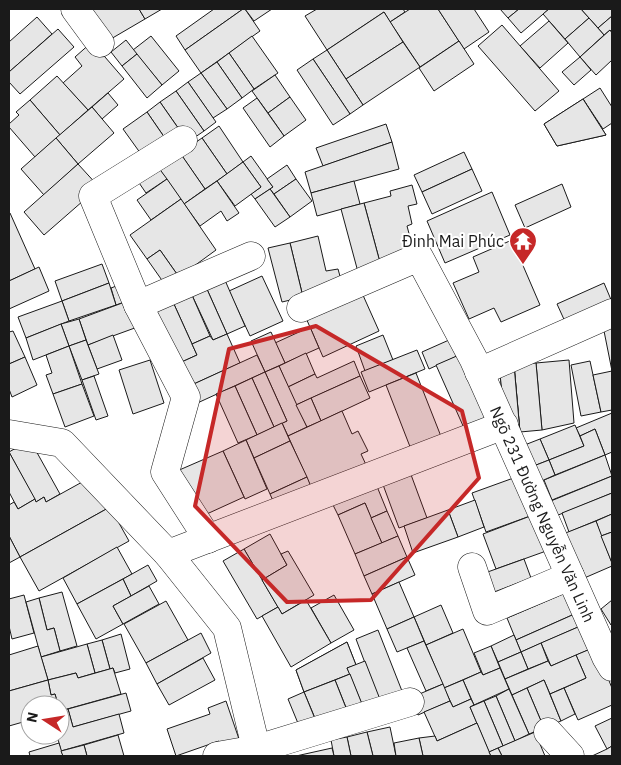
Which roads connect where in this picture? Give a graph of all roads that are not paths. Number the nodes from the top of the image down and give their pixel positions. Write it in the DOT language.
graph roads {
  1 [pos="75,9"];
  2 [pos="100,43"];
  3 [pos="183,140"];
  4 [pos="250,256"];
  5 [pos="138,305"];
  6 [pos="301,308"];
  7 [pos="612,313"];
  8 [pos="477,366"];
  9 [pos="504,425"];
  10 [pos="9,434"];
  11 [pos="208,539"];
  12 [pos="168,554"];
  13 [pos="472,567"];
  14 [pos="570,576"];
  15 [pos="606,638"];
  16 [pos="612,667"];
  17 [pos="410,702"];
  18 [pos="548,732"];
  19 [pos="258,753"];
  20 [pos="217,756"];
  21 [pos="570,756"];
  1 -- 2 [label="street"];
  3 -- 5 [label="street"];
  4 -- 5 [label="street"];
  5 -- 11 [label="street"];
  6 -- 8 [label="street, Ngõ 231 Đường Nguyễn Văn Linh"];
  7 -- 8 [label="street"];
  8 -- 9 [label="street, Ngõ 231 Đường Nguyễn Văn Linh"];
  9 -- 11 [label="street"];
  9 -- 14 [label="street, Ngõ 231 Đường Nguyễn Văn Linh"];
  10 -- 12 [label="street"];
  11 -- 12 [label="street"];
  12 -- 19 [label="street"];
  13 -- 14 [label="street"];
  14 -- 15 [label="street, Ngõ 231 Đường Nguyễn Văn Linh"];
  15 -- 16 [label="street, Ngõ 231 Đường Nguyễn Văn Linh"];
  17 -- 19 [label="street"];
  18 -- 21 [label="street"];
  19 -- 20 [label="street"];
}
